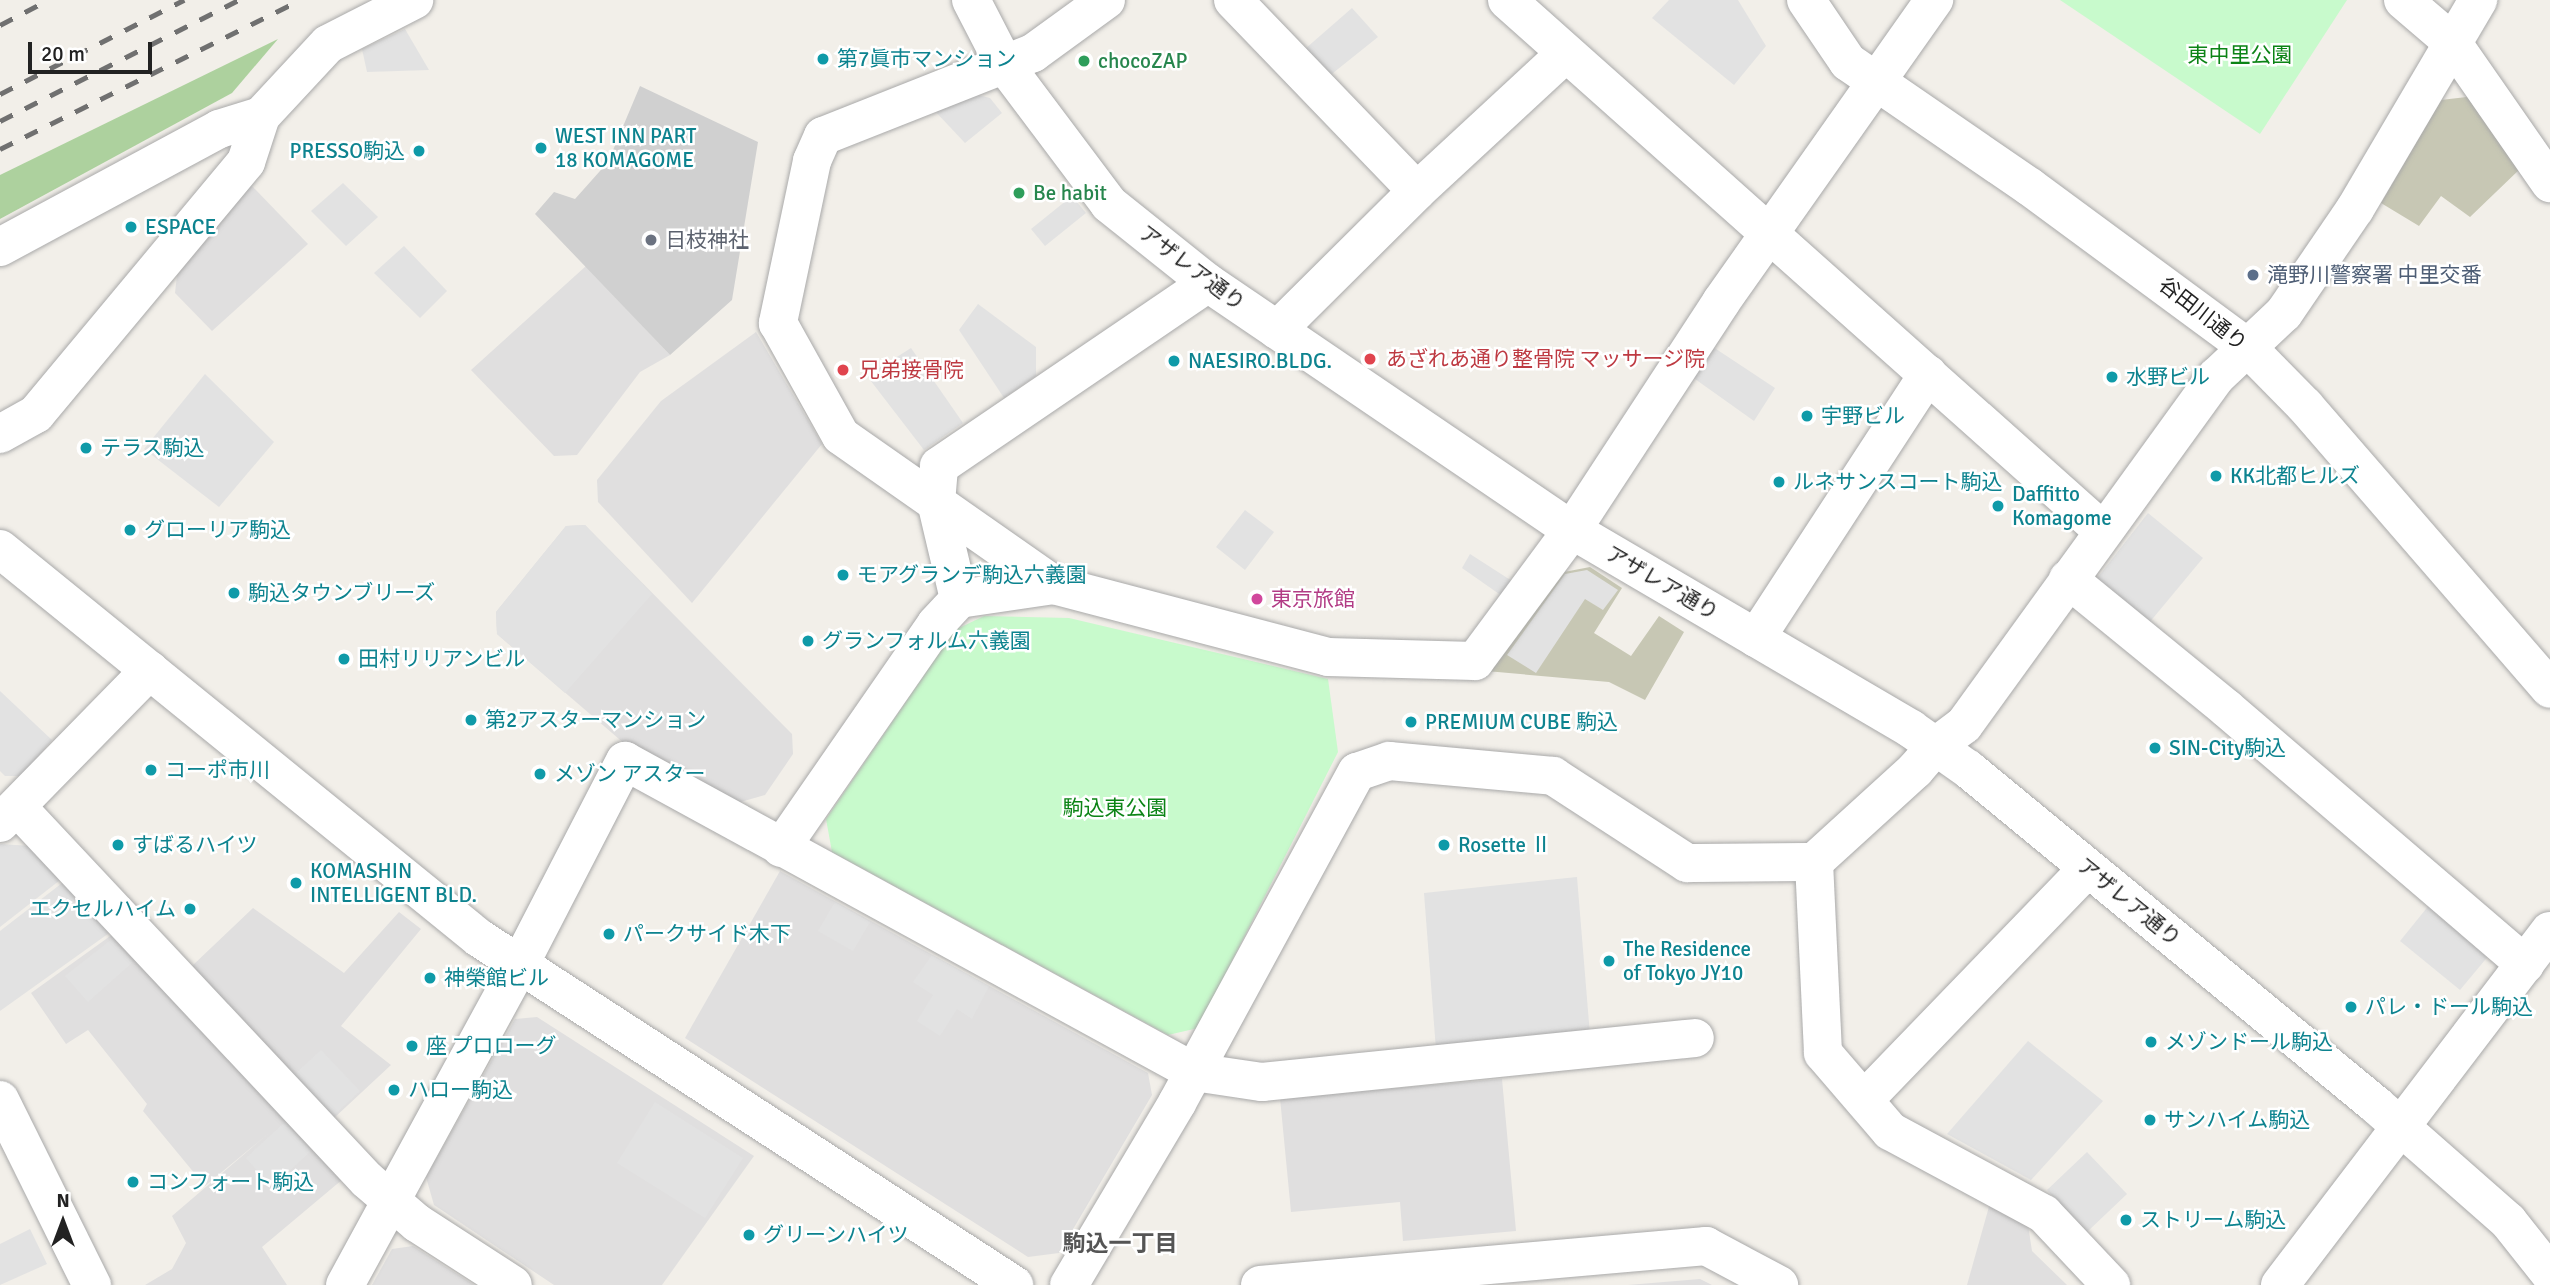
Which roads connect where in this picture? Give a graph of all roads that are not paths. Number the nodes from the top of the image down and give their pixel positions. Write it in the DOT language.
graph roads {
  1 [pos="414,0"];
  2 [pos="971,0"];
  3 [pos="1106,0"];
  4 [pos="1233,0"];
  5 [pos="1507,0"];
  6 [pos="1806,0"];
  7 [pos="1934,0"];
  8 [pos="2403,0"];
  9 [pos="2478,0"];
  10 [pos="2452,42"];
  11 [pos="1565,54"];
  12 [pos="1004,64"];
  13 [pos="1877,82"];
  14 [pos="261,116"];
  15 [pos="2550,183"];
  16 [pos="1417,191"];
  17 [pos="1767,235"];
  18 [pos="0,247"];
  19 [pos="1208,283"];
  20 [pos="1277,330"];
  21 [pos="2247,347"];
  22 [pos="1928,374"];
  23 [pos="0,434"];
  24 [pos="936,502"];
  25 [pos="1572,530"];
  26 [pos="2103,531"];
  27 [pos="0,549"];
  28 [pos="2068,579"];
  29 [pos="1054,585"];
  30 [pos="959,599"];
  31 [pos="1756,638"];
  32 [pos="150,670"];
  33 [pos="2550,689"];
  34 [pos="1936,746"];
  35 [pos="9,815"];
  36 [pos="781,848"];
  37 [pos="1814,862"];
  38 [pos="2088,869"];
  39 [pos="2550,931"];
  40 [pos="2525,964"];
  41 [pos="519,966"];
  42 [pos="1695,1038"];
  43 [pos="1194,1072"];
  44 [pos="0,1100"];
  45 [pos="1864,1100"];
  46 [pos="2398,1127"];
  47 [pos="391,1203"];
  48 [pos="2550,1274"];
  49 [pos="92,1285"];
  50 [pos="345,1285"];
  51 [pos="513,1285"];
  52 [pos="1014,1285"];
  53 [pos="1069,1285"];
  54 [pos="1260,1285"];
  55 [pos="1779,1285"];
  56 [pos="2111,1285"];
  57 [pos="2280,1285"];
  1 -- 14 [label="street"];
  2 -- 12 [label="street, アザレア通り"];
  3 -- 12 [label="street"];
  4 -- 16 [label="street"];
  5 -- 11 [label="street"];
  6 -- 13 [label="street, 谷田川通り"];
  7 -- 13 [label="street"];
  8 -- 10 [label="street"];
  9 -- 10 [label="street"];
  10 -- 15 [label="street"];
  10 -- 21 [label="street"];
  11 -- 16 [label="street"];
  11 -- 17 [label="street"];
  12 -- 19 [label="street, アザレア通り"];
  12 -- 24 [label="street"];
  13 -- 17 [label="street"];
  13 -- 21 [label="street, 谷田川通り"];
  14 -- 18 [label="street"];
  14 -- 23 [label="street"];
  16 -- 20 [label="street"];
  17 -- 22 [label="street"];
  17 -- 25 [label="street"];
  19 -- 20 [label="street, アザレア通り"];
  19 -- 24 [label="street"];
  20 -- 25 [label="street, アザレア通り"];
  21 -- 26 [label="street"];
  21 -- 33 [label="street, 谷田川通り"];
  22 -- 26 [label="street"];
  22 -- 31 [label="street"];
  24 -- 29 [label="street"];
  24 -- 30 [label="street"];
  25 -- 29 [label="street"];
  25 -- 31 [label="street, アザレア通り"];
  26 -- 28 [label="street"];
  27 -- 32 [label="street"];
  28 -- 34 [label="street"];
  28 -- 40 [label="street"];
  29 -- 30 [label="street"];
  30 -- 36 [label="street"];
  31 -- 34 [label="street, アザレア通り"];
  32 -- 35 [label="street"];
  32 -- 41 [label="street"];
  34 -- 37 [label="street"];
  34 -- 38 [label="street, アザレア通り"];
  35 -- 47 [label="street"];
  36 -- 41 [label="street"];
  36 -- 43 [label="street"];
  37 -- 43 [label="street"];
  37 -- 45 [label="street"];
  38 -- 45 [label="street"];
  38 -- 46 [label="street, アザレア通り"];
  39 -- 40 [label="street"];
  40 -- 46 [label="street"];
  41 -- 47 [label="street"];
  41 -- 52 [label="street"];
  42 -- 43 [label="street"];
  43 -- 53 [label="street"];
  44 -- 49 [label="street"];
  45 -- 56 [label="street"];
  46 -- 48 [label="street, アザレア通り"];
  46 -- 57 [label="street"];
  47 -- 50 [label="street"];
  47 -- 51 [label="street"];
  54 -- 55 [label="street"];
}
